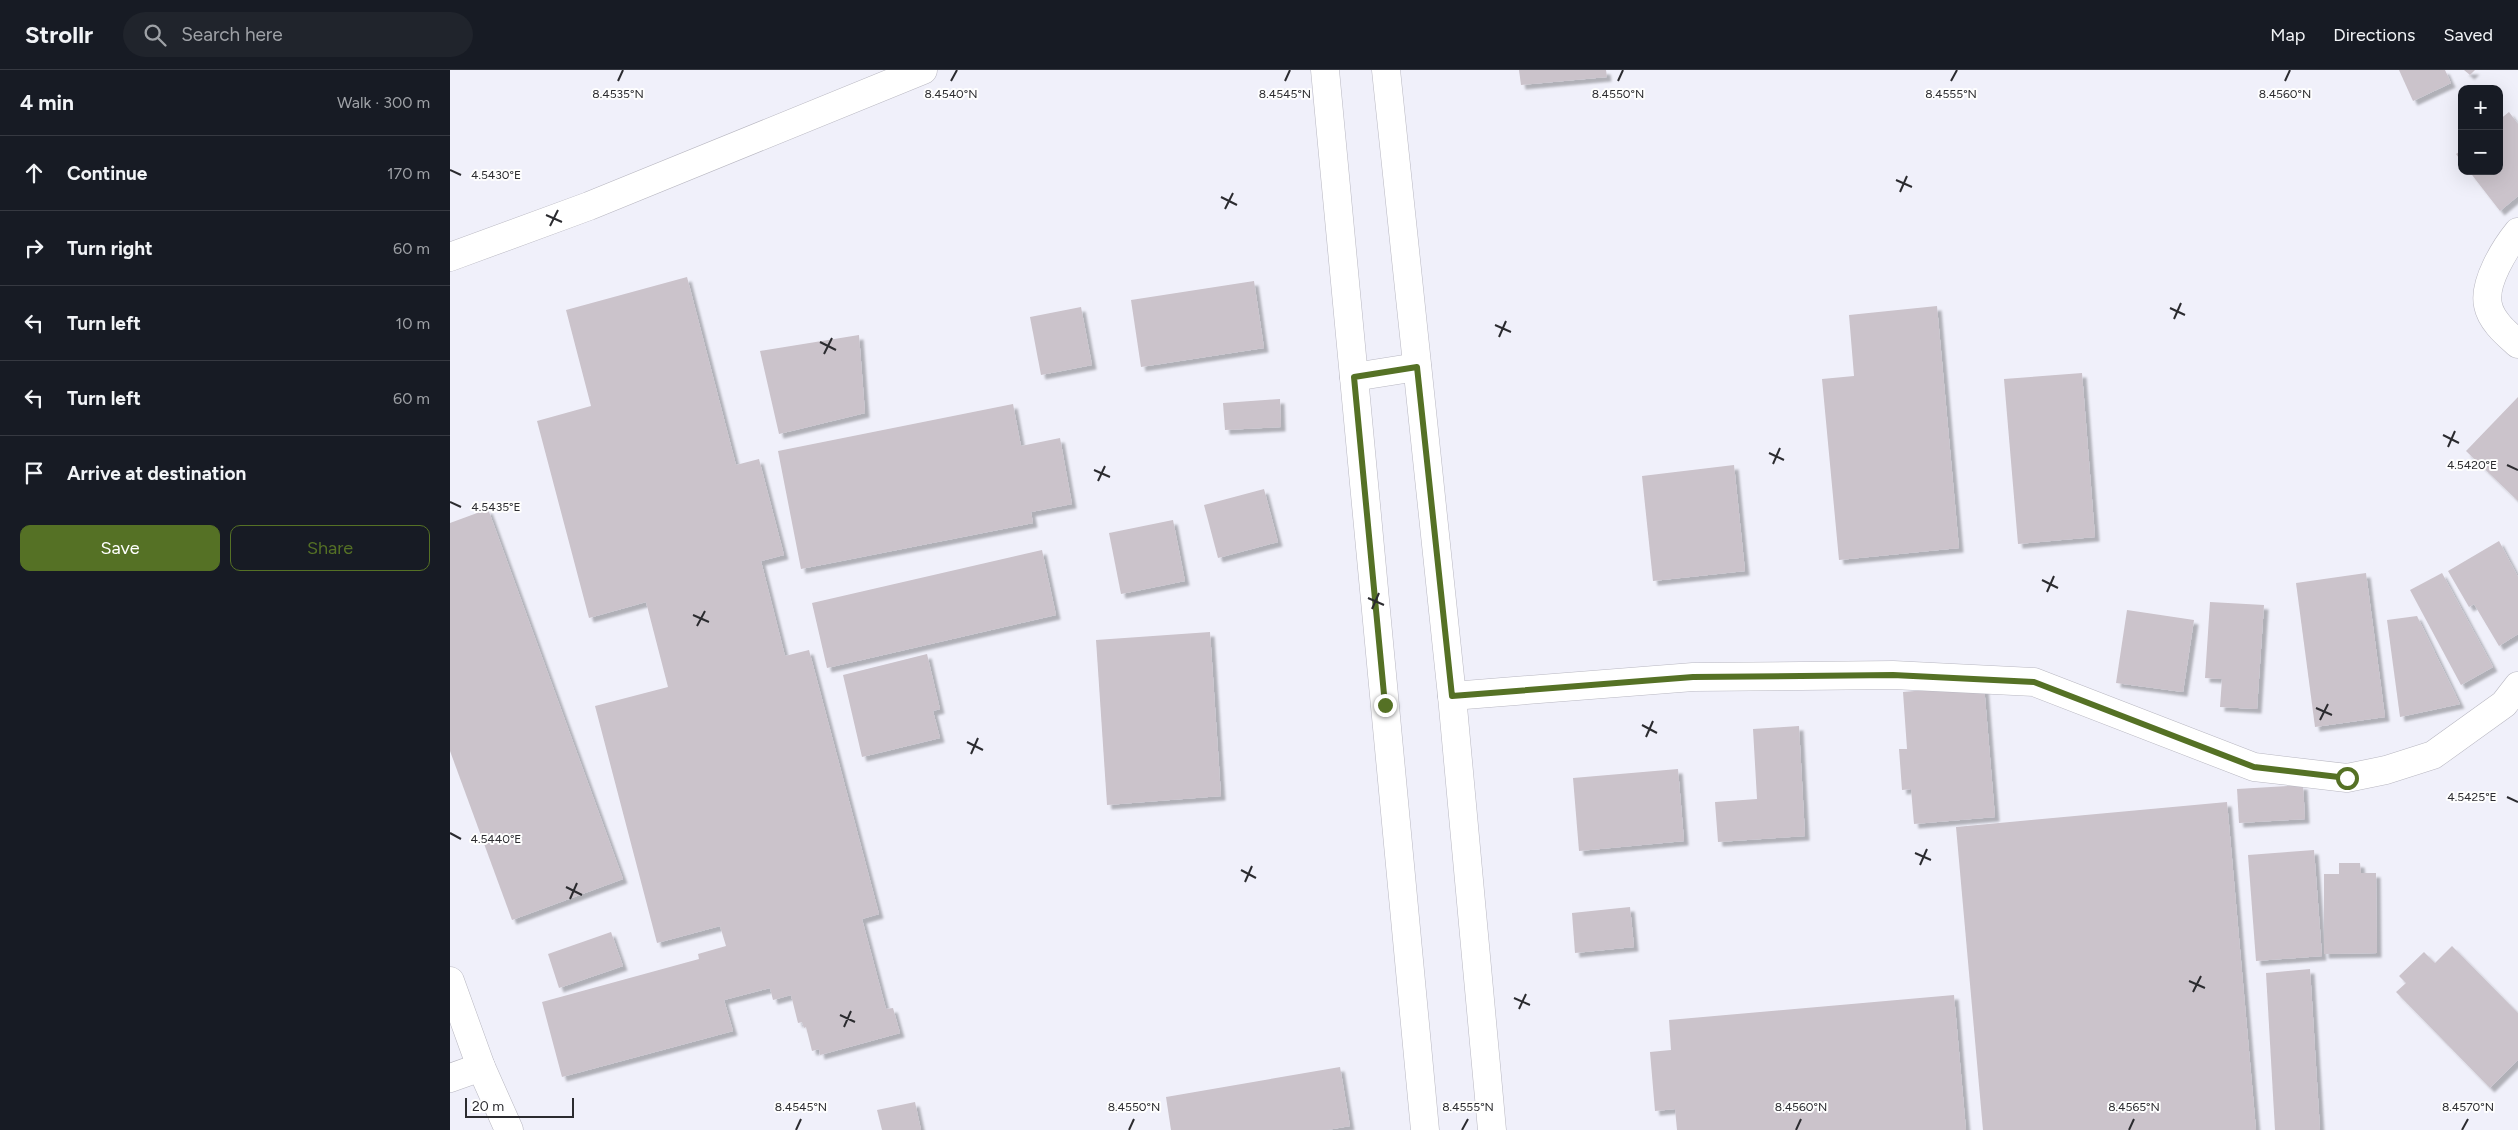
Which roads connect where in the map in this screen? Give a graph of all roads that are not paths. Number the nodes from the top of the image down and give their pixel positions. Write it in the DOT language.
graph roads {
  1 [pos="923,70"];
  2 [pos="1325,70"];
  3 [pos="1386,70"];
  4 [pos="2518,232"];
  5 [pos="450,257"];
  6 [pos="2518,344"];
  7 [pos="1417,367"];
  8 [pos="1354,377"];
  9 [pos="2518,686"];
  10 [pos="1452,696"];
  11 [pos="450,980"];
  12 [pos="481,1067"];
  13 [pos="450,1078"];
  14 [pos="509,1130"];
  15 [pos="1425,1130"];
  16 [pos="1492,1130"];
  1 -- 5 [label="main road"];
  2 -- 8 [label="main road"];
  3 -- 7 [label="main road"];
  4 -- 6 [label="main road"];
  7 -- 8 [label="main road"];
  7 -- 10 [label="main road"];
  8 -- 15 [label="main road"];
  9 -- 10 [label="main road"];
  10 -- 16 [label="main road"];
  11 -- 12 [label="main road"];
  12 -- 13 [label="main road"];
  12 -- 14 [label="main road"];
}
